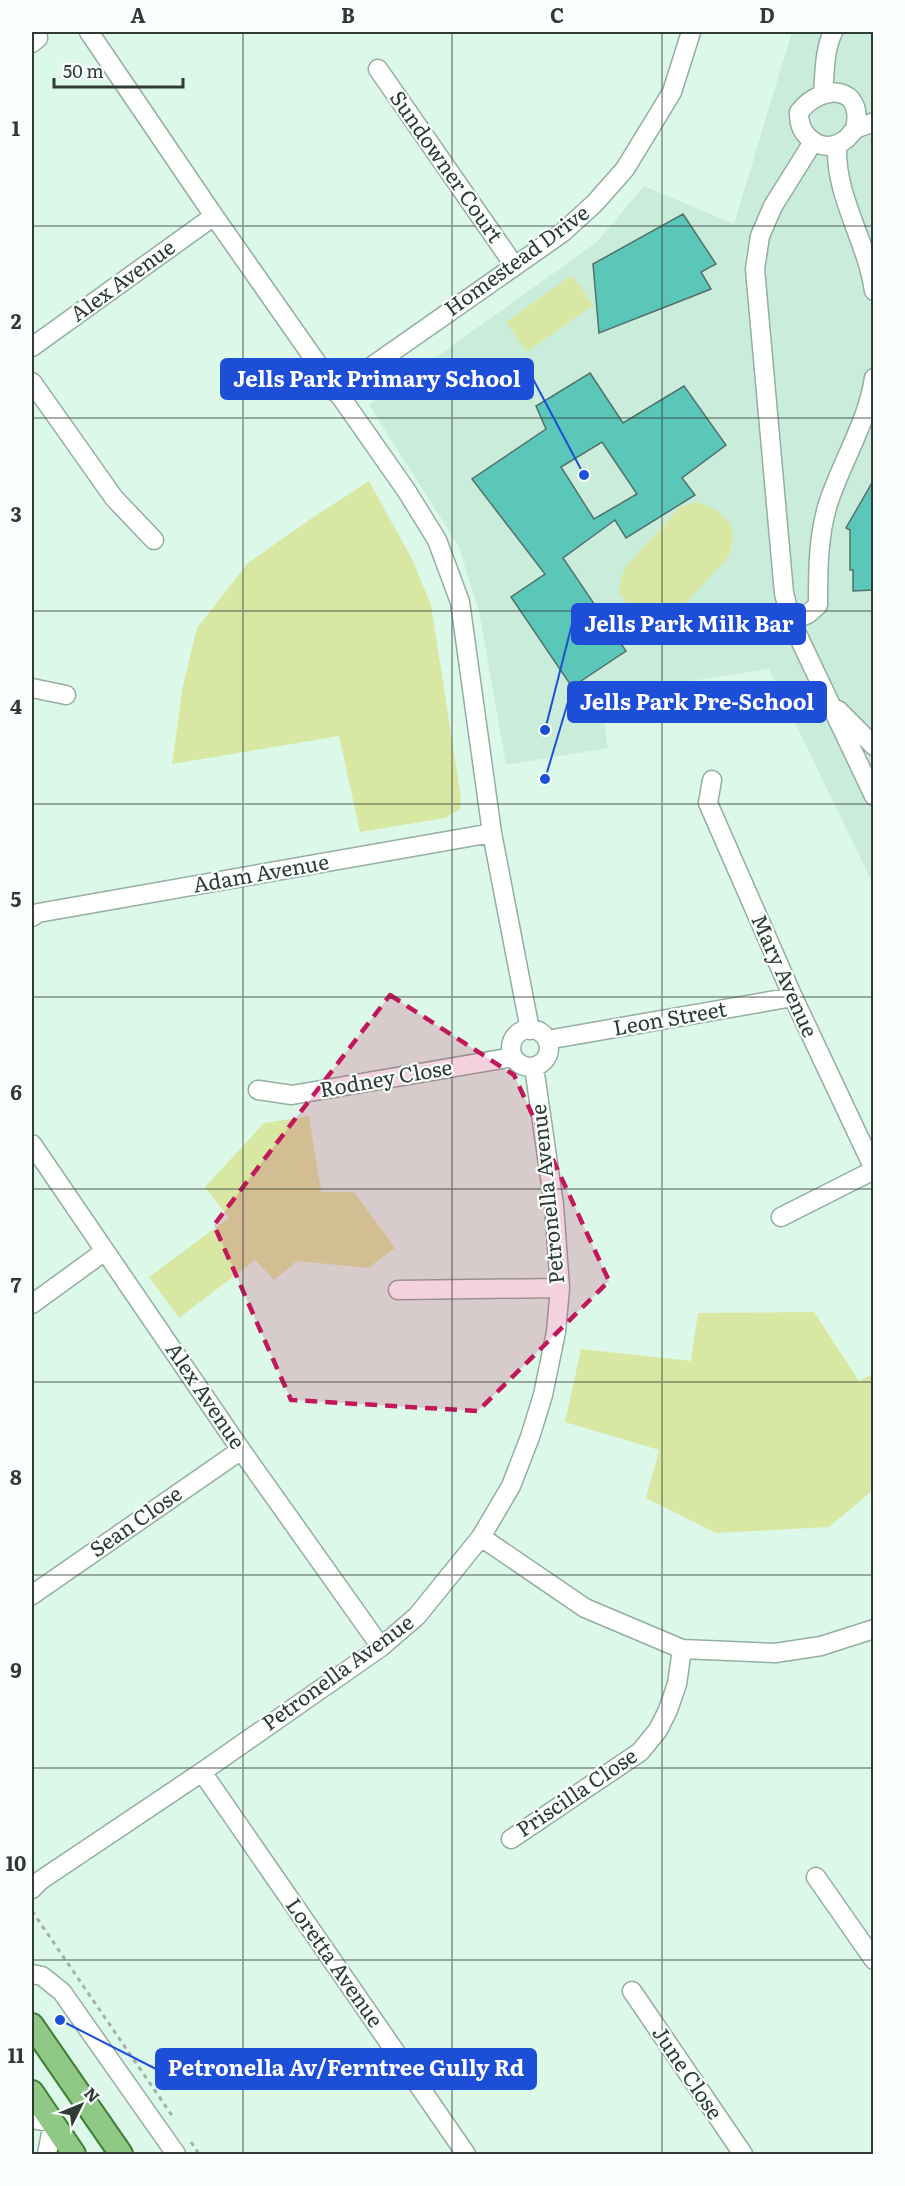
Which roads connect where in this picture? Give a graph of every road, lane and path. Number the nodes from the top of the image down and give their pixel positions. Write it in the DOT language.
graph roads {
  1 [pos="37,32"];
  2 [pos="89,32"];
  3 [pos="691,32"];
  4 [pos="833,32"];
  5 [pos="32,43"];
  6 [pos="378,69"];
  7 [pos="824,92"];
  8 [pos="873,122"];
  9 [pos="855,129"];
  10 [pos="813,142"];
  11 [pos="837,146"];
  12 [pos="214,216"];
  13 [pos="514,265"];
  14 [pos="873,291"];
  15 [pos="32,347"];
  16 [pos="873,378"];
  17 [pos="32,382"];
  18 [pos="335,392"];
  19 [pos="154,540"];
  20 [pos="790,621"];
  21 [pos="32,688"];
  22 [pos="66,695"];
  23 [pos="826,698"];
  24 [pos="873,746"];
  25 [pos="712,780"];
  26 [pos="873,796"];
  27 [pos="492,833"];
  28 [pos="32,917"];
  29 [pos="793,997"];
  30 [pos="530,1030"];
  31 [pos="547,1040"];
  32 [pos="513,1057"];
  33 [pos="534,1067"];
  34 [pos="258,1090"];
  35 [pos="32,1144"];
  36 [pos="873,1170"];
  37 [pos="781,1217"];
  38 [pos="105,1251"];
  39 [pos="560,1288"];
  40 [pos="398,1290"];
  41 [pos="32,1304"];
  42 [pos="241,1450"];
  43 [pos="481,1537"];
  44 [pos="32,1595"];
  45 [pos="873,1629"];
  46 [pos="381,1647"];
  47 [pos="682,1649"];
  48 [pos="202,1772"];
  49 [pos="511,1839"];
  50 [pos="816,1877"];
  51 [pos="35,1884"];
  52 [pos="32,1911"];
  53 [pos="873,1960"];
  54 [pos="32,1974"];
  55 [pos="632,1991"];
  56 [pos="32,2025"];
  57 [pos="32,2092"];
  58 [pos="42,2121"];
  59 [pos="179,2125"];
  60 [pos="186,2135"];
  61 [pos="47,2154"];
  62 [pos="74,2154"];
  63 [pos="121,2154"];
  64 [pos="176,2154"];
  65 [pos="199,2154"];
  66 [pos="466,2154"];
  67 [pos="743,2154"];
  1 -- 5 [label="street"];
  2 -- 12 [label="street"];
  3 -- 13 [label="street, Homestead Drive"];
  4 -- 7 [label="street"];
  6 -- 13 [label="street, Sundowner Court"];
  7 -- 9 [label="street"];
  7 -- 10 [label="street"];
  8 -- 9 [label="street"];
  9 -- 11 [label="street"];
  10 -- 11 [label="street"];
  10 -- 20 [label="street"];
  11 -- 14 [label="street"];
  12 -- 15 [label="street, Alex Avenue"];
  12 -- 18 [label="street"];
  13 -- 18 [label="street, Homestead Drive"];
  16 -- 20 [label="street"];
  17 -- 19 [label="street"];
  18 -- 27 [label="street"];
  20 -- 23 [label="street"];
  21 -- 22 [label="street"];
  23 -- 24 [label="street"];
  23 -- 26 [label="street"];
  25 -- 29 [label="street, Mary Avenue"];
  27 -- 28 [label="street, Adam Avenue"];
  27 -- 30 [label="street"];
  29 -- 31 [label="street, Leon Street"];
  29 -- 36 [label="street, Mary Avenue"];
  30 -- 31 [label="street"];
  30 -- 32 [label="street"];
  31 -- 33 [label="street"];
  32 -- 33 [label="street"];
  32 -- 34 [label="street, Rodney Close"];
  33 -- 39 [label="street, Petronella Avenue"];
  35 -- 38 [label="street, Alex Avenue"];
  36 -- 37 [label="street"];
  38 -- 41 [label="street"];
  38 -- 42 [label="street, Alex Avenue"];
  39 -- 40 [label="street"];
  39 -- 43 [label="street, Petronella Avenue"];
  42 -- 44 [label="street, Sean Close"];
  42 -- 46 [label="street, Alex Avenue"];
  43 -- 46 [label="street, Petronella Avenue"];
  43 -- 47 [label="street"];
  45 -- 47 [label="street"];
  46 -- 48 [label="street, Petronella Avenue"];
  47 -- 49 [label="street, Priscilla Close"];
  48 -- 51 [label="street, Petronella Avenue"];
  48 -- 66 [label="street, Loretta Avenue"];
  50 -- 53 [label="street"];
  52 -- 59 [label="path"];
  54 -- 64 [label="street"];
  55 -- 67 [label="street, June Close"];
  56 -- 63 [label="main road"];
  57 -- 58 [label="main road"];
  58 -- 61 [label="street"];
  58 -- 62 [label="main road"];
  60 -- 65 [label="path"];
}
